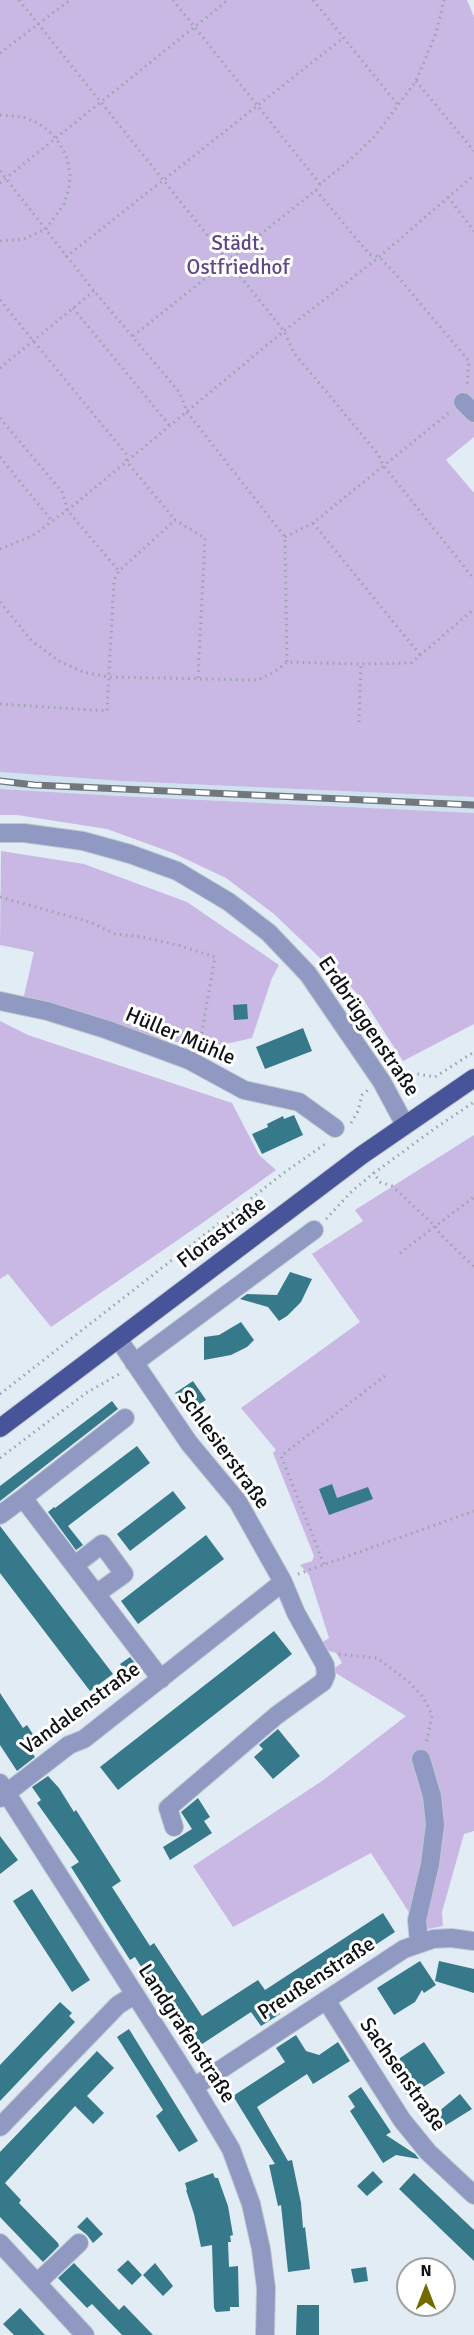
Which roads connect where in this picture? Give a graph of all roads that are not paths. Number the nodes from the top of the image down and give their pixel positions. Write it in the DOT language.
graph roads {
  1 [pos="0,833"];
  2 [pos="0,1001"];
  3 [pos="474,1078"];
  4 [pos="405,1125"];
  5 [pos="338,1130"];
  6 [pos="314,1230"];
  7 [pos="119,1340"];
  8 [pos="134,1363"];
  9 [pos="125,1418"];
  10 [pos="0,1428"];
  11 [pos="23,1498"];
  12 [pos="0,1515"];
  13 [pos="75,1565"];
  14 [pos="283,1582"];
  15 [pos="96,1594"];
  16 [pos="160,1679"];
  17 [pos="421,1760"];
  18 [pos="2,1791"];
  19 [pos="174,1827"];
  20 [pos="474,1941"];
  21 [pos="418,1943"];
  22 [pos="134,1995"];
  23 [pos="326,2001"];
  24 [pos="194,2087"];
  25 [pos="0,2127"];
  26 [pos="474,2195"];
  27 [pos="0,2243"];
  28 [pos="79,2243"];
  29 [pos="38,2282"];
  30 [pos="85,2335"];
  31 [pos="265,2335"];
  1 -- 4 [label="street, Erdbrüggenstraße"];
  2 -- 5 [label="street, Hüller Mühle"];
  3 -- 4 [label="main road, Florastraße"];
  4 -- 7 [label="main road, Florastraße"];
  6 -- 8 [label="street"];
  7 -- 8 [label="street, Schlesierstraße"];
  7 -- 10 [label="main road, Florastraße"];
  8 -- 14 [label="street, Schlesierstraße"];
  9 -- 11 [label="street"];
  11 -- 12 [label="street"];
  11 -- 13 [label="street, Vandalenstraße"];
  13 -- 15 [label="street, Vandalenstraße"];
  13 -- 15 [label="street"];
  14 -- 16 [label="street, Vandalenstraße"];
  14 -- 19 [label="street, Schlesierstraße"];
  15 -- 16 [label="street, Vandalenstraße"];
  16 -- 18 [label="street, Vandalenstraße"];
  17 -- 21 [label="street"];
  18 -- 22 [label="street, Landgrafenstraße"];
  20 -- 21 [label="street, Preußenstraße"];
  21 -- 23 [label="street, Preußenstraße"];
  22 -- 24 [label="street, Landgrafenstraße"];
  22 -- 25 [label="street"];
  23 -- 24 [label="street, Preußenstraße"];
  23 -- 26 [label="street, Sachsenstraße"];
  24 -- 31 [label="street, Landgrafenstraße"];
  27 -- 29 [label="street"];
  28 -- 29 [label="street"];
  29 -- 30 [label="street"];
}
